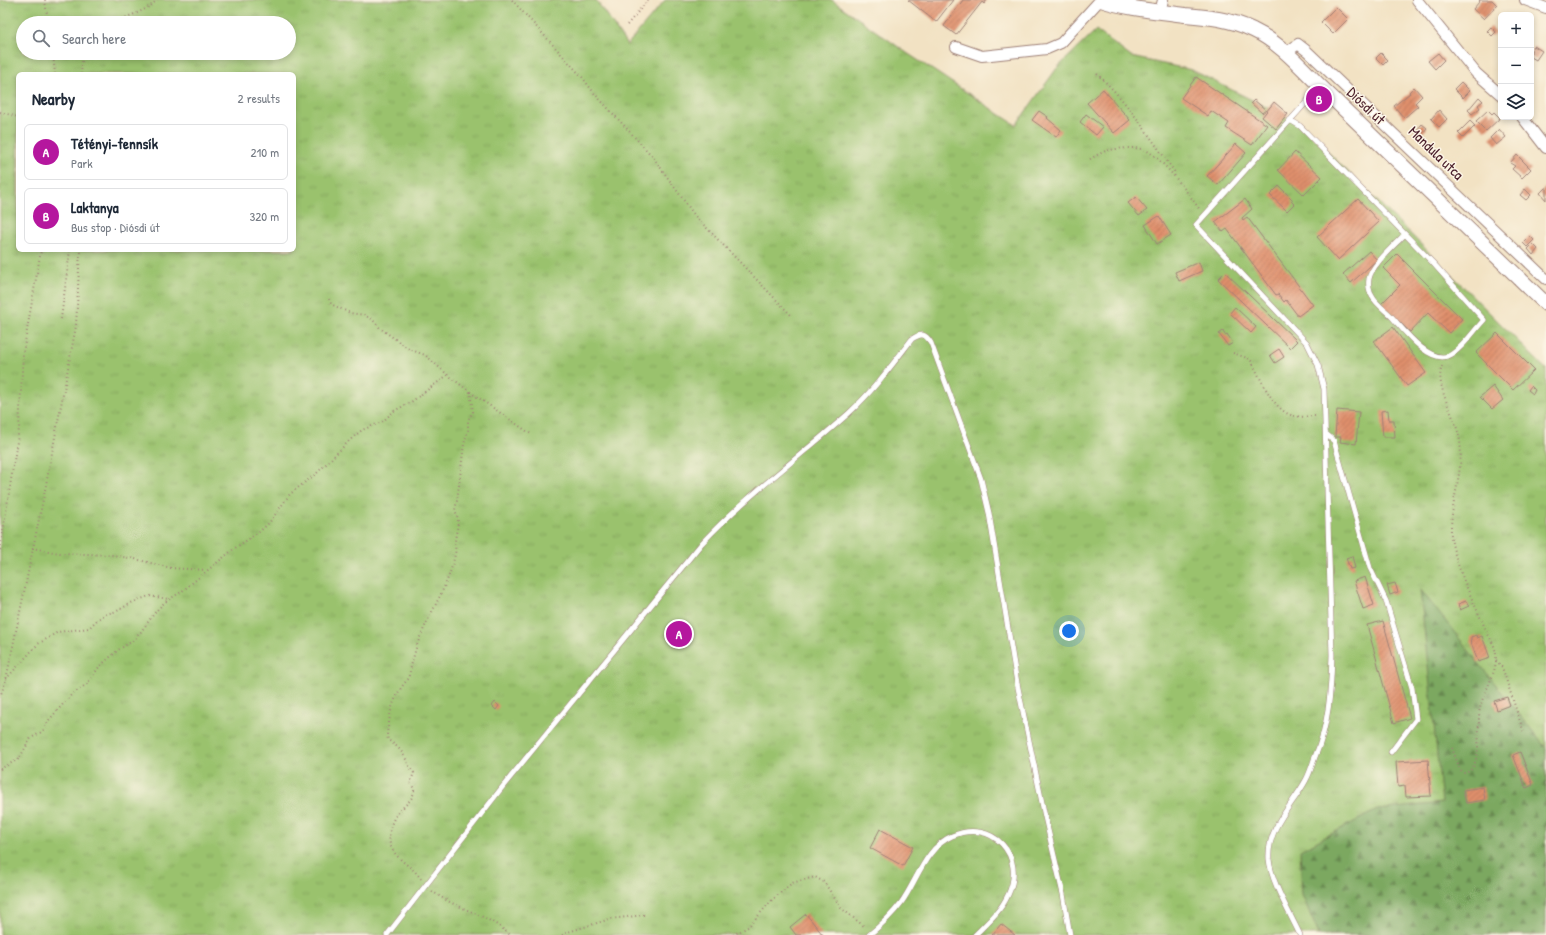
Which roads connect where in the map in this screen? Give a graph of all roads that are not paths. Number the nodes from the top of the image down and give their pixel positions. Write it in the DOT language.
graph roads {
  1 [pos="1101,0"];
  2 [pos="1417,0"];
  3 [pos="1525,0"];
  4 [pos="1161,6"];
  5 [pos="1545,8"];
  6 [pos="956,47"];
  7 [pos="1286,53"];
  8 [pos="1320,86"];
  9 [pos="1498,92"];
  10 [pos="1290,120"];
  11 [pos="1524,120"];
  12 [pos="1546,148"];
  13 [pos="1405,234"];
  14 [pos="1546,279"];
  15 [pos="1546,304"];
  16 [pos="1326,434"];
  17 [pos="1391,752"];
  18 [pos="870,934"];
  19 [pos="386,935"];
  20 [pos="975,935"];
  21 [pos="1070,935"];
  22 [pos="1300,935"];
  1 -- 4 [label="main road, Diósdi út"];
  1 -- 6 [label="street"];
  2 -- 9 [label="street"];
  3 -- 5 [label="street"];
  4 -- 7 [label="main road, Diósdi út"];
  7 -- 8 [label="main road, Diósdi út"];
  7 -- 14 [label="street, Mandula utca"];
  8 -- 10 [label="lane"];
  8 -- 15 [label="main road, Diósdi út"];
  10 -- 13 [label="lane"];
  10 -- 16 [label="lane"];
  11 -- 12 [label="street"];
  13 -- 13 [label="lane"];
  16 -- 17 [label="lane"];
  16 -- 22 [label="lane"];
  18 -- 20 [label="lane"];
  19 -- 21 [label="lane"];
}
